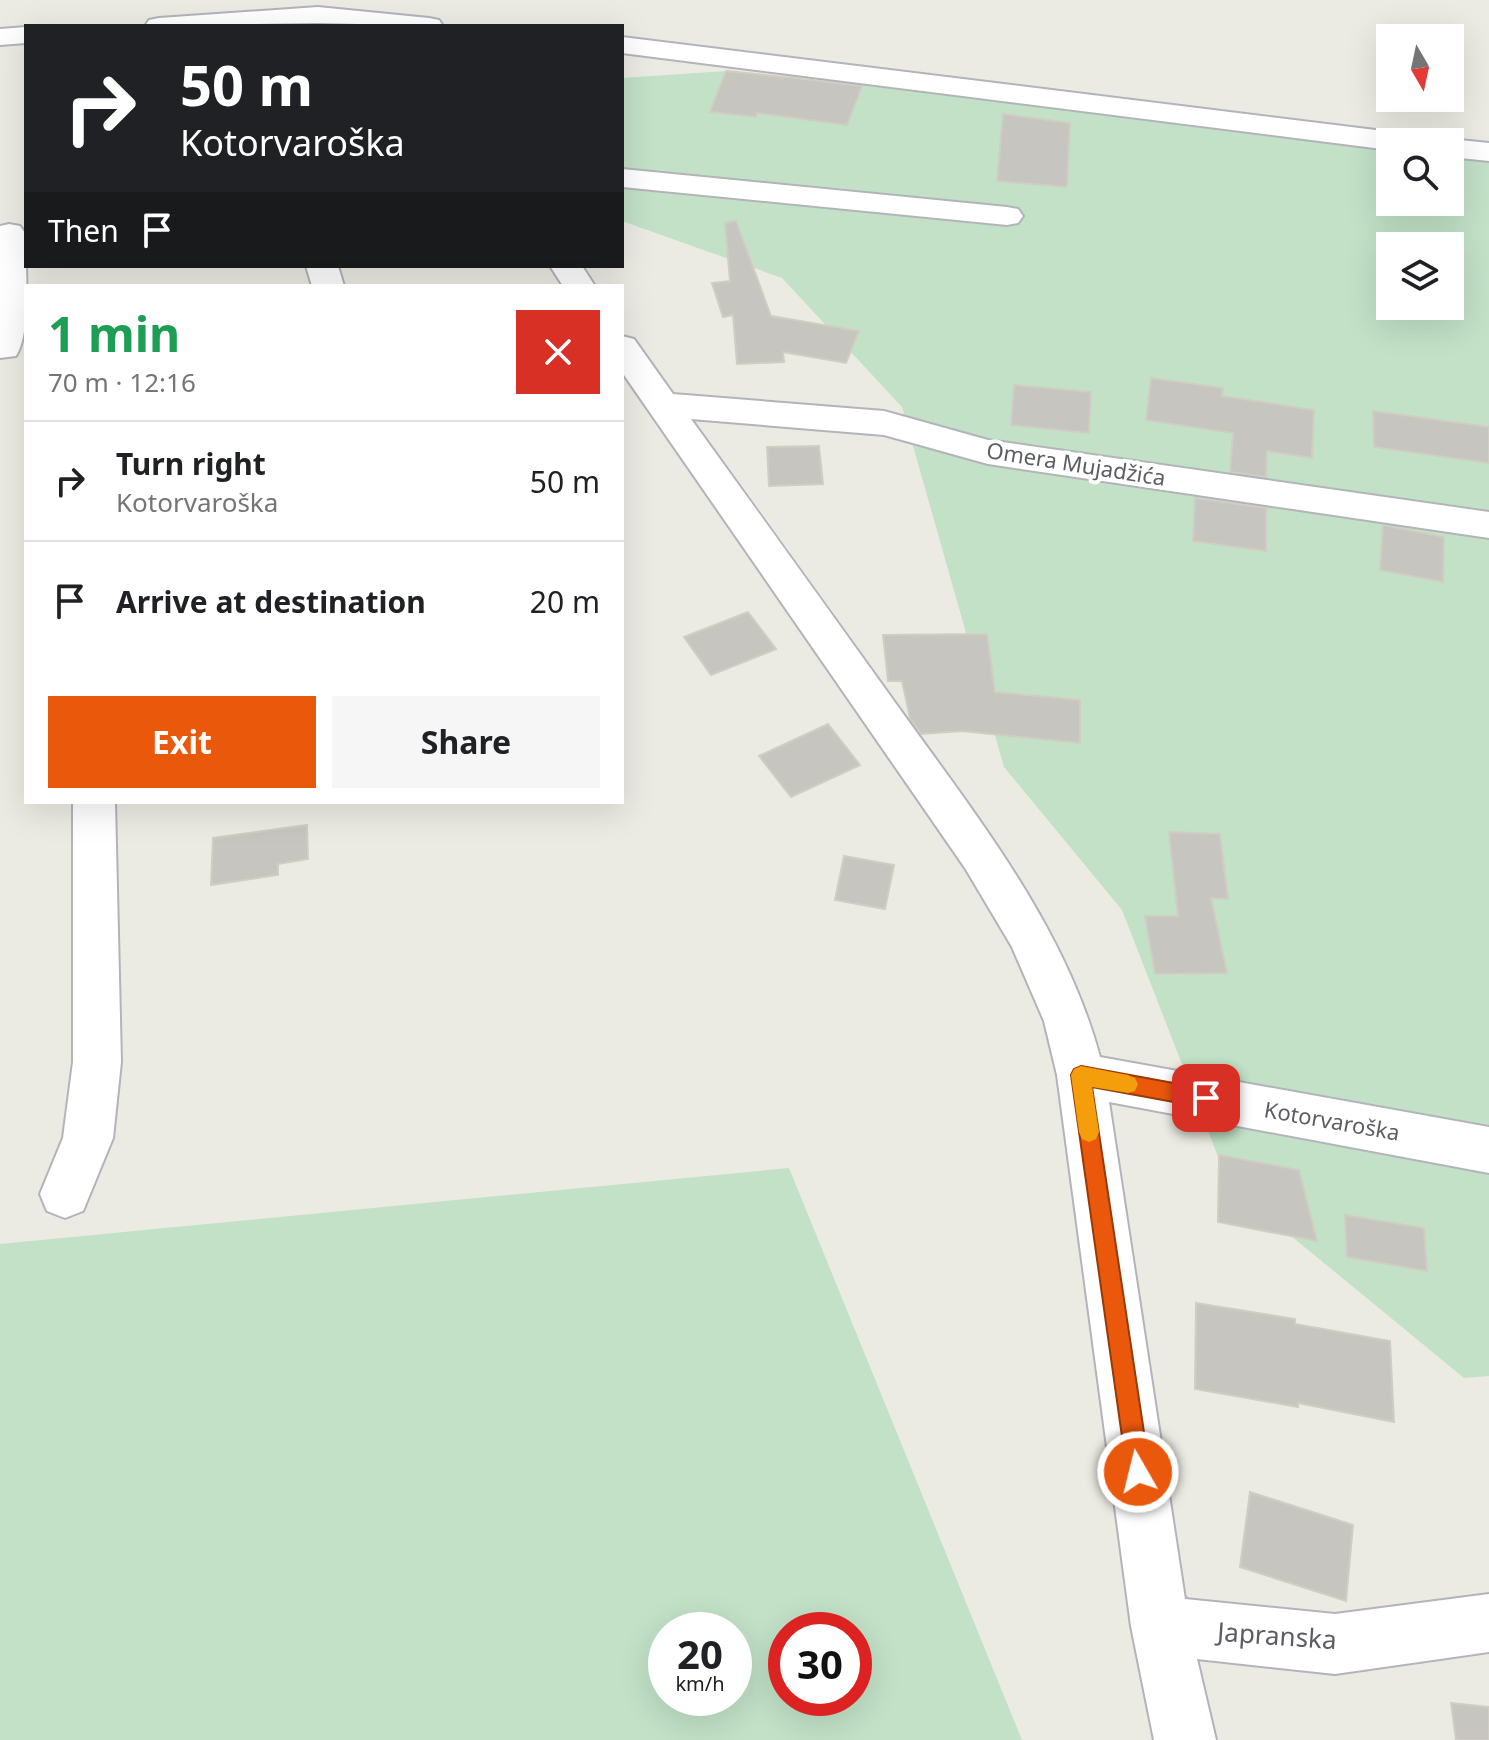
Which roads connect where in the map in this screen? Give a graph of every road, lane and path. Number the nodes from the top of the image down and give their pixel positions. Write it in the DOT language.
graph roads {
  1 [pos="318,14"];
  2 [pos="186,24"];
  3 [pos="410,24"];
  4 [pos="24,35"];
  5 [pos="0,37"];
  6 [pos="624,45"];
  7 [pos="1376,139"];
  8 [pos="1464,149"];
  9 [pos="1489,152"];
  10 [pos="624,178"];
  11 [pos="1007,216"];
  12 [pos="9,233"];
  13 [pos="10,347"];
  14 [pos="624,350"];
  15 [pos="665,405"];
  16 [pos="1489,525"];
  17 [pos="94,804"];
  18 [pos="1081,1075"];
  19 [pos="1489,1150"];
  20 [pos="65,1194"];
  21 [pos="1489,1623"];
  22 [pos="1160,1626"];
  23 [pos="1185,1740"];
  1 -- 2 [label="street"];
  1 -- 3 [label="street"];
  4 -- 5 [label="street"];
  6 -- 7 [label="street"];
  8 -- 9 [label="street"];
  10 -- 11 [label="street"];
  12 -- 13 [label="street"];
  14 -- 15 [label="street"];
  15 -- 16 [label="street, Omera Mujadžića"];
  15 -- 18 [label="street"];
  17 -- 20 [label="street"];
  18 -- 19 [label="street, Kotorvaroška"];
  18 -- 22 [label="street"];
  21 -- 22 [label="street, Japranska"];
  22 -- 23 [label="street"];
}
